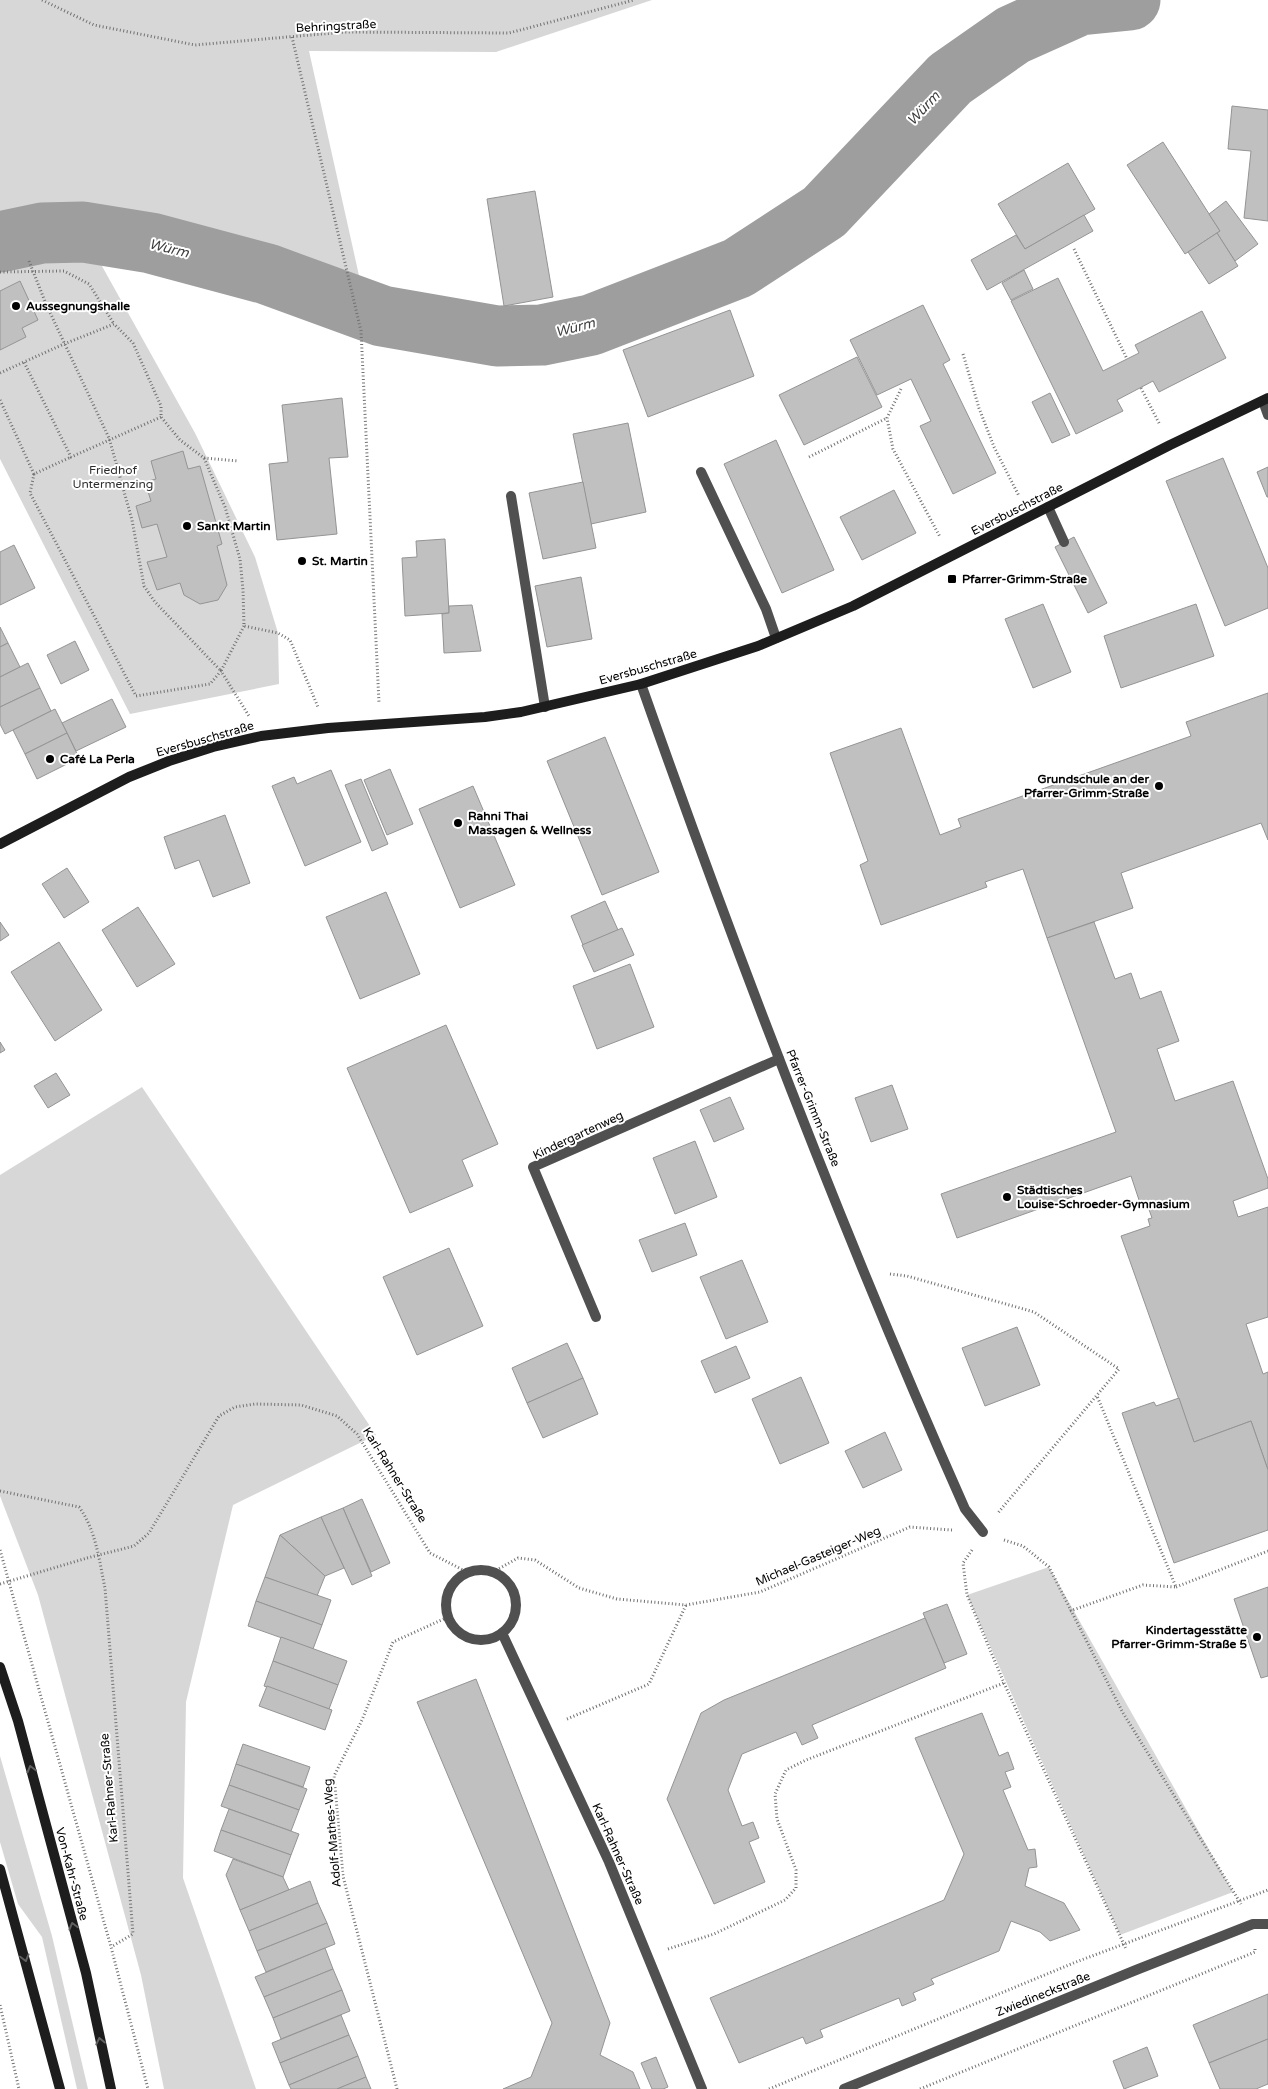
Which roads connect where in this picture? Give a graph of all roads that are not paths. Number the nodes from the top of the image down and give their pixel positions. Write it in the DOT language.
graph roads {
  1 [pos="1265,399"];
  2 [pos="1268,415"];
  3 [pos="701,472"];
  4 [pos="511,496"];
  5 [pos="1048,507"];
  6 [pos="1064,542"];
  7 [pos="776,638"];
  8 [pos="641,684"];
  9 [pos="545,707"];
  10 [pos="0,844"];
  11 [pos="779,1059"];
  12 [pos="596,1317"];
  13 [pos="983,1532"];
  14 [pos="502,1633"];
  15 [pos="0,1667"];
  16 [pos="0,1869"];
  17 [pos="1268,1924"];
  18 [pos="60,2089"];
  19 [pos="111,2089"];
  20 [pos="702,2089"];
  21 [pos="844,2089"];
  1 -- 2 [label="street"];
  1 -- 5 [label="main road, Eversbuschstraße"];
  3 -- 7 [label="street"];
  4 -- 9 [label="street"];
  5 -- 6 [label="street"];
  5 -- 7 [label="main road, Eversbuschstraße"];
  7 -- 8 [label="main road, Eversbuschstraße"];
  8 -- 9 [label="main road, Eversbuschstraße"];
  8 -- 11 [label="street, Pfarrer-Grimm-Straße"];
  9 -- 10 [label="main road, Eversbuschstraße"];
  11 -- 12 [label="street, Kindergartenweg"];
  11 -- 13 [label="street, Pfarrer-Grimm-Straße"];
  14 -- 14 [label="street"];
  14 -- 20 [label="street, Karl-Rahner-Straße"];
  19 -- 15 [label="main road, Von-Kahr-Straße, one-way"];
  16 -- 18 [label="main road, one-way"];
  17 -- 21 [label="street, Zwiedineckstraße"];
}
